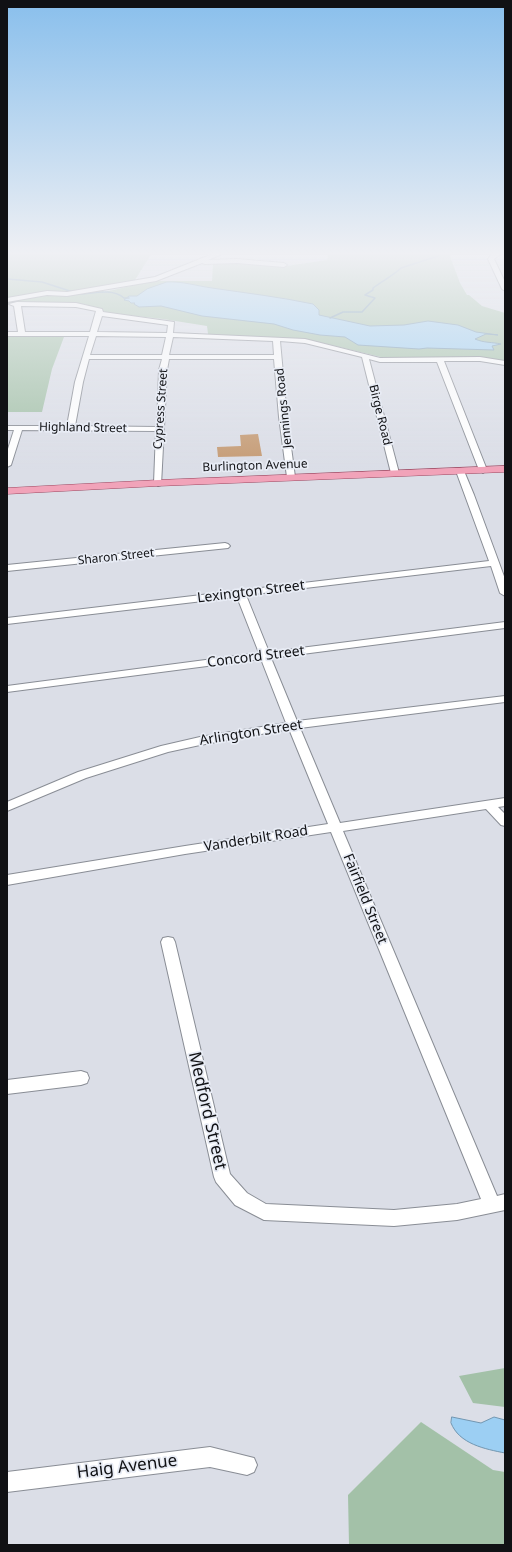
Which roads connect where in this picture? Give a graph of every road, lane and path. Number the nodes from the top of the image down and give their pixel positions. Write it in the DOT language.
graph roads {
  1 [pos="20,323"];
  2 [pos="96,323"];
  3 [pos="172,323"];
  4 [pos="7,334"];
  5 [pos="22,334"];
  6 [pos="93,335"];
  7 [pos="169,335"];
  8 [pos="276,339"];
  9 [pos="86,357"];
  10 [pos="365,357"];
  11 [pos="165,358"];
  12 [pos="278,358"];
  13 [pos="440,359"];
  14 [pos="505,363"];
  15 [pos="7,428"];
  16 [pos="19,428"];
  17 [pos="71,428"];
  18 [pos="159,429"];
  19 [pos="8,461"];
  20 [pos="505,469"];
  21 [pos="483,470"];
  22 [pos="460,471"];
  23 [pos="395,473"];
  24 [pos="291,478"];
  25 [pos="158,483"];
  26 [pos="7,491"];
  27 [pos="225,546"];
  28 [pos="494,562"];
  29 [pos="7,568"];
  30 [pos="240,593"];
  31 [pos="505,593"];
  32 [pos="7,620"];
  33 [pos="505,625"];
  34 [pos="266,655"];
  35 [pos="7,689"];
  36 [pos="505,699"];
  37 [pos="293,725"];
  38 [pos="505,802"];
  39 [pos="488,804"];
  40 [pos="7,807"];
  41 [pos="505,822"];
  42 [pos="335,827"];
  43 [pos="7,880"];
  44 [pos="168,942"];
  45 [pos="80,1078"];
  46 [pos="7,1087"];
  47 [pos="498,1204"];
  48 [pos="247,1465"];
  49 [pos="7,1482"];
  1 -- 5 [label="street"];
  2 -- 6 [label="street"];
  3 -- 7 [label="street"];
  4 -- 5 [label="street"];
  5 -- 6 [label="street"];
  6 -- 7 [label="street"];
  6 -- 9 [label="street"];
  7 -- 8 [label="street"];
  7 -- 11 [label="street, Cypress Street"];
  8 -- 10 [label="street"];
  8 -- 12 [label="street, Jennings Road"];
  9 -- 11 [label="street"];
  9 -- 17 [label="street"];
  10 -- 13 [label="street"];
  10 -- 23 [label="street, Birge Road"];
  11 -- 12 [label="street"];
  11 -- 18 [label="street, Cypress Street"];
  12 -- 24 [label="street, Jennings Road"];
  13 -- 14 [label="street"];
  13 -- 21 [label="street"];
  15 -- 16 [label="street, Highland Street"];
  16 -- 17 [label="street, Highland Street"];
  16 -- 19 [label="street"];
  17 -- 18 [label="street, Highland Street"];
  18 -- 25 [label="street, Cypress Street"];
  20 -- 21 [label="main road, Burlington Avenue"];
  21 -- 22 [label="main road, Burlington Avenue"];
  22 -- 23 [label="main road, Burlington Avenue"];
  22 -- 28 [label="street"];
  23 -- 24 [label="main road, Burlington Avenue"];
  24 -- 25 [label="main road, Burlington Avenue"];
  25 -- 26 [label="main road, Burlington Avenue"];
  27 -- 29 [label="street, Sharon Street"];
  28 -- 30 [label="street, Lexington Street"];
  28 -- 31 [label="street"];
  30 -- 32 [label="street, Lexington Street"];
  30 -- 34 [label="street, Fairfield Street"];
  33 -- 34 [label="street, Concord Street"];
  34 -- 35 [label="street, Concord Street"];
  34 -- 37 [label="street, Fairfield Street"];
  36 -- 37 [label="street, Arlington Street"];
  37 -- 40 [label="street, Arlington Street"];
  37 -- 42 [label="street, Fairfield Street"];
  38 -- 39 [label="street, Vanderbilt Road"];
  39 -- 41 [label="street"];
  39 -- 42 [label="street, Vanderbilt Road"];
  42 -- 43 [label="street, Vanderbilt Road"];
  42 -- 47 [label="street, Fairfield Street"];
  44 -- 47 [label="street, Medford Street"];
  45 -- 46 [label="street"];
  48 -- 49 [label="street, Haig Avenue"];
}
